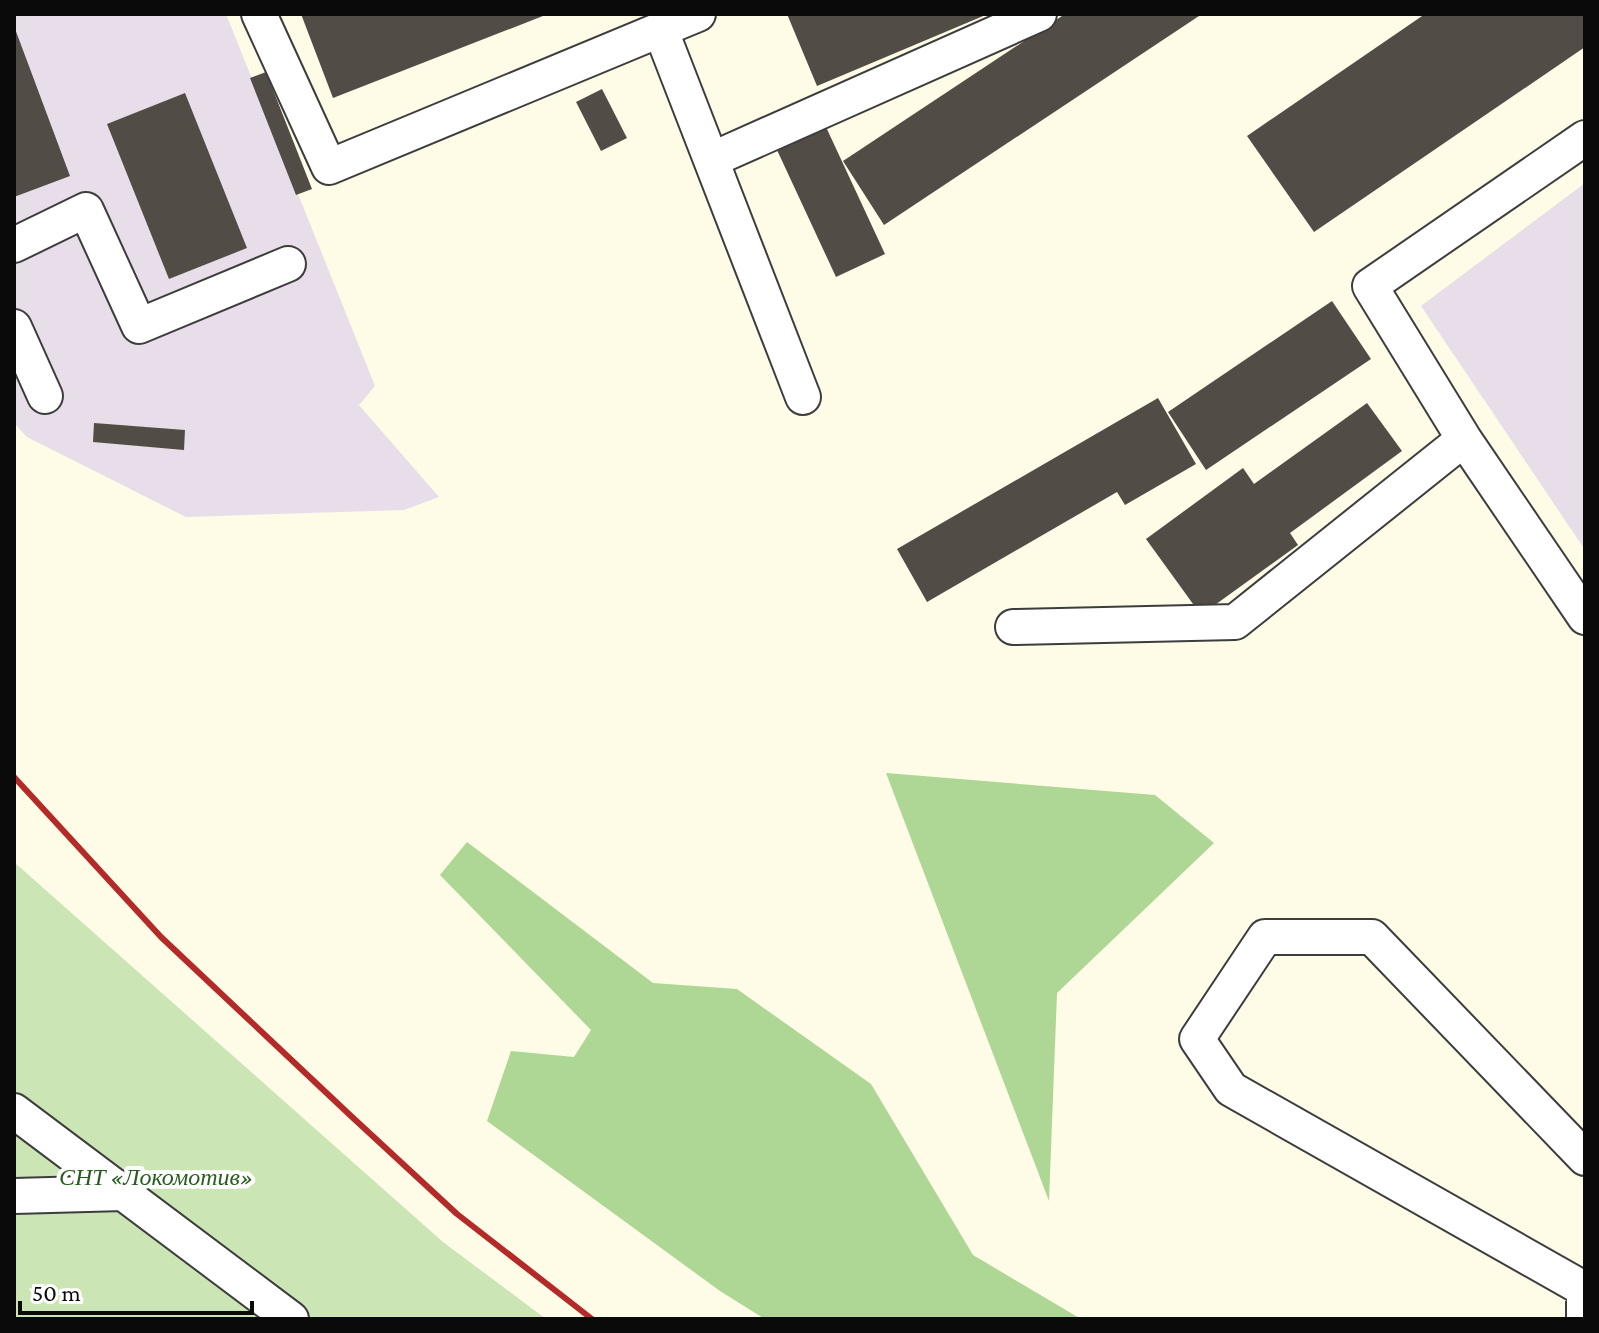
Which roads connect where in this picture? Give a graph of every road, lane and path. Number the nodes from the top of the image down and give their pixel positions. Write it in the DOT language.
graph roads {
  1 [pos="259,14"];
  2 [pos="698,14"];
  3 [pos="1039,14"];
  4 [pos="661,31"];
  5 [pos="1585,138"];
  6 [pos="711,160"];
  7 [pos="14,245"];
  8 [pos="288,264"];
  9 [pos="14,327"];
  10 [pos="45,396"];
  11 [pos="803,397"];
  12 [pos="1464,439"];
  13 [pos="1585,617"];
  14 [pos="1013,627"];
  15 [pos="14,1111"];
  16 [pos="1585,1158"];
  17 [pos="124,1193"];
  18 [pos="14,1196"];
  19 [pos="291,1319"];
  20 [pos="1584,1319"];
  1 -- 4 [label="street"];
  2 -- 4 [label="street"];
  3 -- 6 [label="street"];
  4 -- 6 [label="street"];
  5 -- 12 [label="street"];
  6 -- 11 [label="street"];
  7 -- 8 [label="street"];
  9 -- 10 [label="street"];
  12 -- 13 [label="street"];
  12 -- 14 [label="street"];
  15 -- 17 [label="street"];
  16 -- 20 [label="street"];
  17 -- 18 [label="street"];
  17 -- 19 [label="street"];
}
